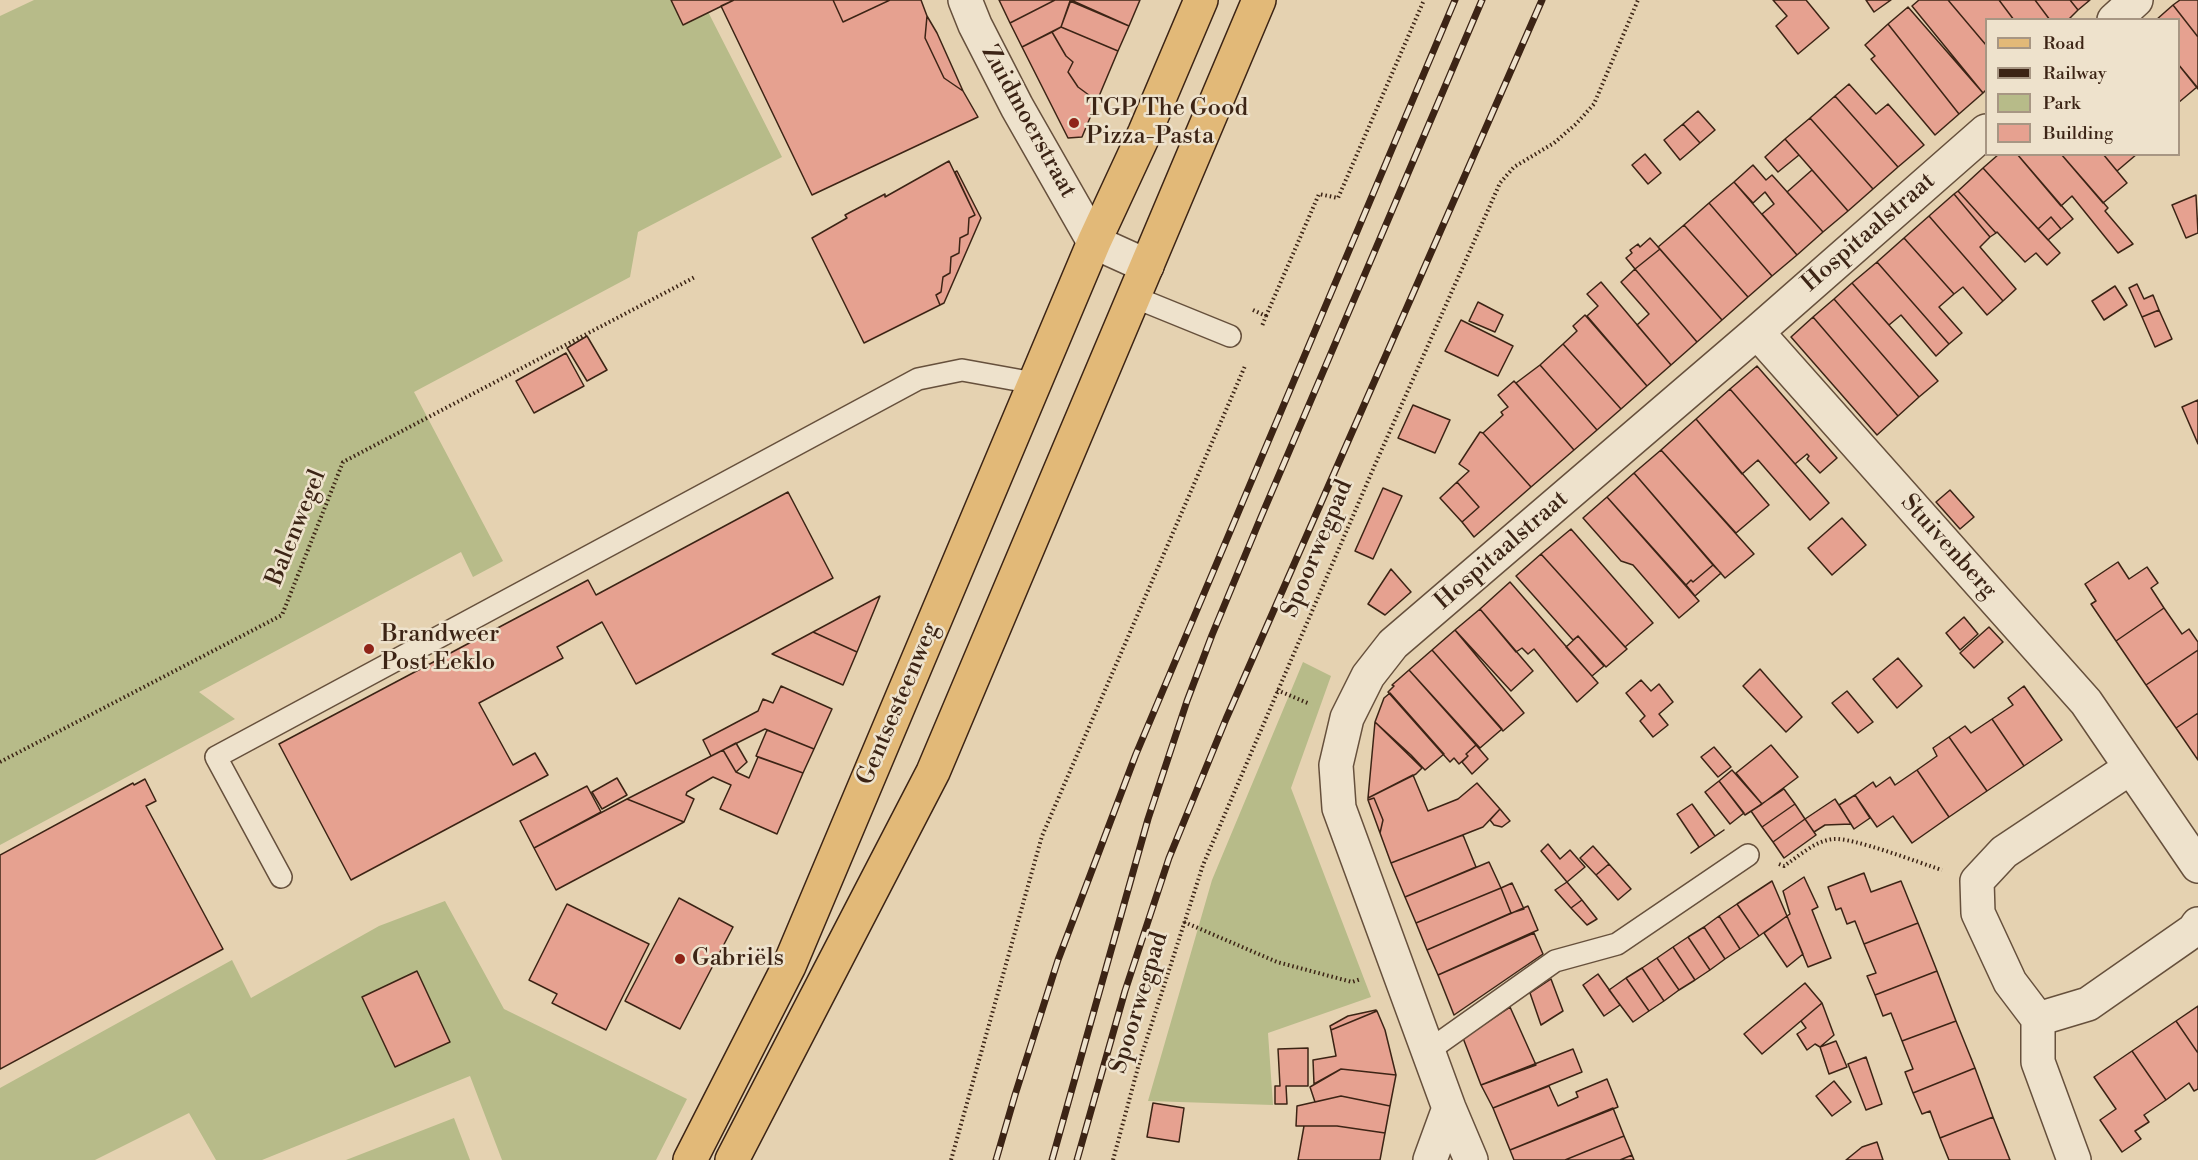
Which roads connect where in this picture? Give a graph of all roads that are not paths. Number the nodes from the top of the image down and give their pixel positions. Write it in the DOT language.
graph roads {
  1 [pos="964,0"];
  2 [pos="1201,0"];
  3 [pos="1259,0"];
  4 [pos="2136,0"];
  5 [pos="2116,18"];
  6 [pos="1985,132"];
  7 [pos="1094,242"];
  8 [pos="1148,266"];
  9 [pos="1134,297"];
  10 [pos="1757,332"];
  11 [pos="1230,336"];
  12 [pos="1034,383"];
  13 [pos="2130,768"];
  14 [pos="1748,855"];
  15 [pos="2198,866"];
  16 [pos="281,877"];
  17 [pos="2198,924"];
  18 [pos="2038,1019"];
  19 [pos="1428,1051"];
  20 [pos="1449,1108"];
  21 [pos="690,1160"];
  22 [pos="732,1160"];
  23 [pos="1430,1160"];
  24 [pos="1471,1160"];
  25 [pos="2074,1160"];
  1 -- 7 [label="street, Zuidmoerstraat"];
  2 -- 7 [label="main road, Gentsesteenweg"];
  3 -- 8 [label="main road"];
  4 -- 5 [label="street"];
  6 -- 10 [label="street, Hospitaalstraat"];
  7 -- 8 [label="street"];
  7 -- 12 [label="main road, Gentsesteenweg"];
  8 -- 9 [label="main road"];
  9 -- 11 [label="lane"];
  9 -- 22 [label="main road"];
  10 -- 13 [label="street, Stuivenberg"];
  10 -- 19 [label="street, Hospitaalstraat"];
  12 -- 16 [label="lane"];
  12 -- 21 [label="main road, Gentsesteenweg"];
  13 -- 15 [label="street, Stuivenberg"];
  13 -- 18 [label="street"];
  14 -- 19 [label="lane"];
  17 -- 18 [label="street"];
  18 -- 25 [label="street"];
  19 -- 20 [label="street, Hospitaalstraat"];
  20 -- 23 [label="street"];
  20 -- 24 [label="street, Hospitaalstraat"];
}
